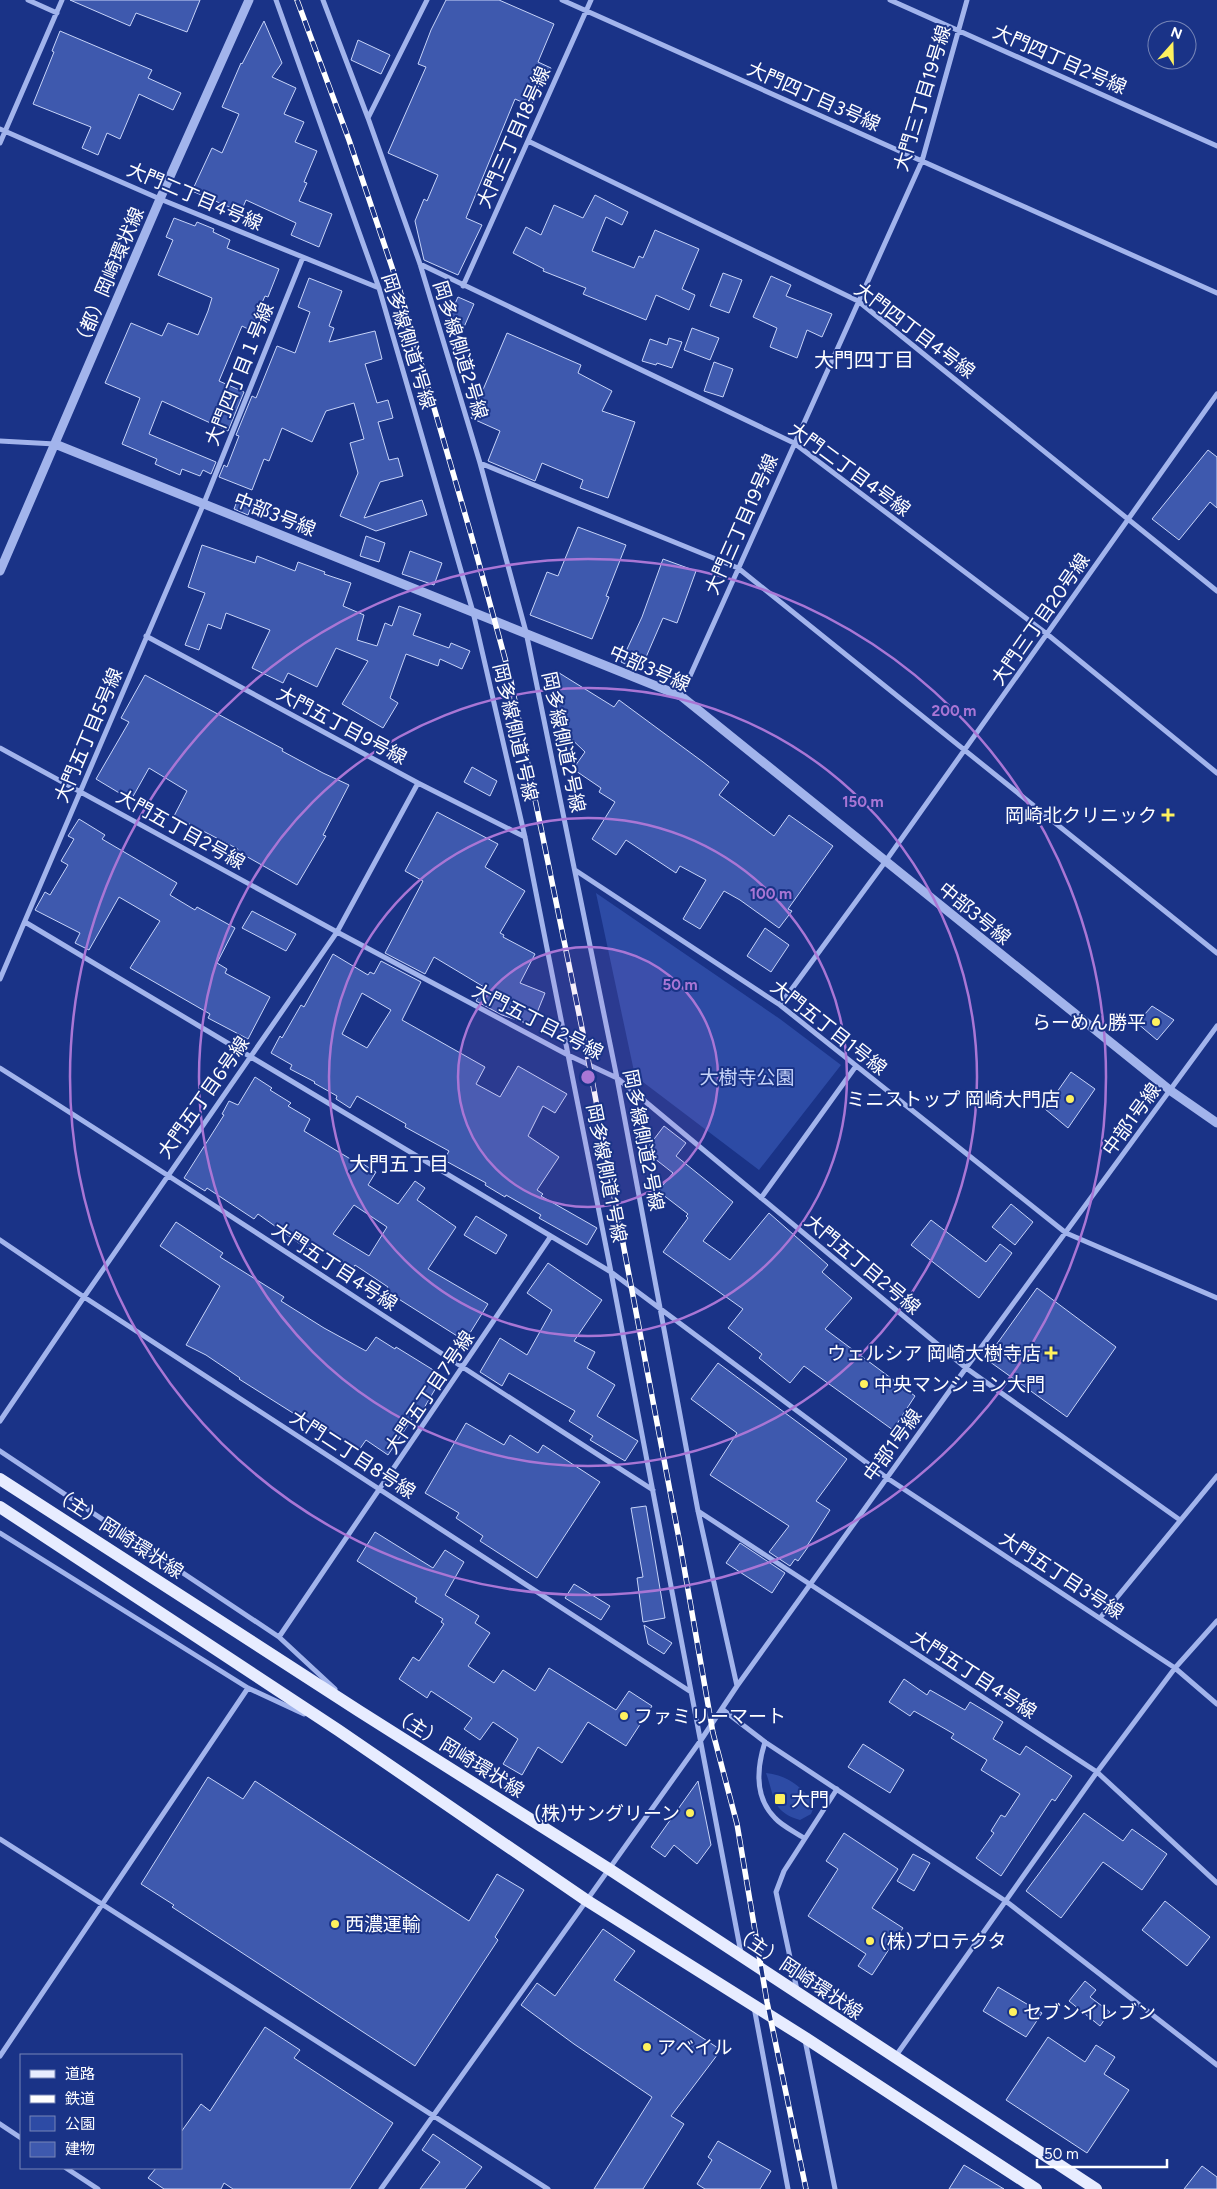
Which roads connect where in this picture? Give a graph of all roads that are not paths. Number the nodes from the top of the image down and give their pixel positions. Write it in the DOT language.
graph roads {
  1 [pos="28,0"];
  2 [pos="62,0"];
  3 [pos="249,0"];
  4 [pos="276,0"];
  5 [pos="323,0"];
  6 [pos="426,0"];
  7 [pos="562,0"];
  8 [pos="591,0"];
  9 [pos="890,0"];
  10 [pos="967,0"];
  11 [pos="587,10"];
  12 [pos="57,13"];
  13 [pos="958,30"];
  14 [pos="368,118"];
  15 [pos="3,130"];
  16 [pos="528,142"];
  17 [pos="0,143"];
  18 [pos="1217,146"];
  19 [pos="922,161"];
  20 [pos="160,199"];
  21 [pos="303,257"];
  22 [pos="420,264"];
  23 [pos="463,286"];
  24 [pos="379,288"];
  25 [pos="1217,293"];
  26 [pos="858,301"];
  27 [pos="1217,394"];
  28 [pos="0,441"];
  29 [pos="794,442"];
  30 [pos="54,444"];
  31 [pos="480,464"];
  32 [pos="204,503"];
  33 [pos="1128,519"];
  34 [pos="738,568"];
  35 [pos="0,571"];
  36 [pos="1217,591"];
  37 [pos="473,612"];
  38 [pos="526,632"];
  39 [pos="1047,634"];
  40 [pos="146,636"];
  41 [pos="681,696"];
  42 [pos="0,748"];
  43 [pos="965,749"];
  44 [pos="1217,773"];
  45 [pos="418,783"];
  46 [pos="80,791"];
  47 [pos="525,836"];
  48 [pos="885,862"];
  49 [pos="575,870"];
  50 [pos="25,922"];
  51 [pos="337,932"];
  52 [pos="1217,952"];
  53 [pos="0,979"];
  54 [pos="780,1005"];
  55 [pos="1217,1026"];
  56 [pos="568,1055"];
  57 [pos="250,1056"];
  58 [pos="856,1066"];
  59 [pos="0,1068"];
  60 [pos="617,1078"];
  61 [pos="1171,1091"];
  62 [pos="1217,1123"];
  63 [pos="169,1174"];
  64 [pos="761,1198"];
  65 [pos="1066,1233"];
  66 [pos="551,1236"];
  67 [pos="0,1240"];
  68 [pos="612,1272"];
  69 [pos="84,1297"];
  70 [pos="1217,1298"];
  71 [pos="662,1309"];
  72 [pos="462,1368"];
  73 [pos="966,1368"];
  74 [pos="0,1421"];
  75 [pos="0,1451"];
  76 [pos="1217,1476"];
  77 [pos="887,1478"];
  78 [pos="0,1479"];
  79 [pos="380,1490"];
  80 [pos="653,1490"];
  81 [pos="0,1506"];
  82 [pos="698,1511"];
  83 [pos="1180,1520"];
  84 [pos="0,1533"];
  85 [pos="810,1585"];
  86 [pos="1100,1618"];
  87 [pos="1217,1621"];
  88 [pos="279,1637"];
  89 [pos="1175,1668"];
  90 [pos="737,1686"];
  91 [pos="248,1688"];
  92 [pos="691,1692"];
  93 [pos="1217,1704"];
  94 [pos="722,1709"];
  95 [pos="358,1711"];
  96 [pos="338,1730"];
  97 [pos="702,1740"];
  98 [pos="765,1742"];
  99 [pos="1097,1772"];
  100 [pos="837,1789"];
  101 [pos="804,1838"];
  102 [pos="0,1839"];
  103 [pos="608,1869"];
  104 [pos="1217,1883"];
  105 [pos="586,1900"];
  106 [pos="1007,1902"];
  107 [pos="102,1904"];
  108 [pos="742,1956"];
  109 [pos="798,1994"];
  110 [pos="753,2004"];
  111 [pos="804,2037"];
  112 [pos="0,2056"];
  113 [pos="894,2058"];
  114 [pos="1217,2064"];
  115 [pos="433,2116"];
  116 [pos="0,2124"];
  117 [pos="20,2137"];
  118 [pos="68,2169"];
  119 [pos="98,2189"];
  120 [pos="381,2189"];
  121 [pos="548,2189"];
  122 [pos="788,2189"];
  123 [pos="835,2189"];
  124 [pos="1036,2189"];
  125 [pos="1096,2189"];
  1 -- 12 [label="street"];
  2 -- 12 [label="street"];
  3 -- 20 [label="street, （都）岡崎環状線"];
  4 -- 24 [label="street, 岡多線側道1号線"];
  5 -- 14 [label="street, 岡多線側道2号線"];
  6 -- 14 [label="street"];
  7 -- 11 [label="street, 大門四丁目3号線"];
  8 -- 11 [label="street, 大門三丁目18号線"];
  9 -- 13 [label="street, 大門四丁目2号線"];
  10 -- 13 [label="street, 大門三丁目19号線"];
  11 -- 16 [label="street, 大門三丁目18号線"];
  11 -- 19 [label="street, 大門四丁目3号線"];
  12 -- 15 [label="street"];
  13 -- 18 [label="street, 大門四丁目2号線"];
  13 -- 19 [label="street, 大門三丁目19号線"];
  14 -- 22 [label="street, 岡多線側道2号線"];
  15 -- 17 [label="street"];
  15 -- 20 [label="street, 大門二丁目4号線"];
  16 -- 23 [label="street, 大門三丁目18号線"];
  16 -- 26 [label="street, 大門四丁目4号線"];
  19 -- 25 [label="street, 大門四丁目3号線"];
  19 -- 26 [label="street, 大門三丁目19号線"];
  20 -- 21 [label="street, 大門二丁目4号線"];
  20 -- 30 [label="street, （都）岡崎環状線"];
  21 -- 24 [label="street, 大門二丁目4号線"];
  21 -- 32 [label="street, 大門四丁目１号線"];
  22 -- 23 [label="street, 大門二丁目4号線"];
  22 -- 31 [label="street, 岡多線側道2号線"];
  23 -- 29 [label="street, 大門二丁目4号線"];
  24 -- 37 [label="street, 岡多線側道1号線"];
  26 -- 29 [label="street, 大門三丁目19号線"];
  26 -- 33 [label="street, 大門四丁目4号線"];
  27 -- 33 [label="street, 大門三丁目20号線"];
  28 -- 30 [label="street"];
  29 -- 34 [label="street, 大門三丁目19号線"];
  29 -- 39 [label="street, 大門二丁目4号線"];
  30 -- 32 [label="street, 中部3号線"];
  30 -- 35 [label="street, （都）岡崎環状線"];
  31 -- 34 [label="street"];
  31 -- 38 [label="street, 岡多線側道2号線"];
  32 -- 37 [label="street, 中部3号線"];
  32 -- 40 [label="street, 大門五丁目5号線"];
  33 -- 36 [label="street, 大門四丁目4号線"];
  33 -- 39 [label="street, 大門三丁目20号線"];
  34 -- 41 [label="street, 大門三丁目19号線"];
  34 -- 43 [label="street"];
  37 -- 38 [label="street, 中部3号線"];
  37 -- 47 [label="street, 岡多線側道1号線"];
  38 -- 41 [label="street, 中部3号線"];
  38 -- 49 [label="street, 岡多線側道2号線"];
  39 -- 43 [label="street, 大門三丁目20号線"];
  39 -- 44 [label="street, 大門二丁目4号線"];
  40 -- 45 [label="street, 大門五丁目9号線"];
  40 -- 46 [label="street, 大門五丁目5号線"];
  41 -- 48 [label="street, 中部3号線"];
  42 -- 46 [label="street, 大門五丁目2号線"];
  43 -- 48 [label="street, 大門三丁目20号線"];
  43 -- 52 [label="street"];
  45 -- 47 [label="street, 大門五丁目9号線"];
  45 -- 51 [label="street, 大門五丁目6号線"];
  46 -- 50 [label="street, 大門五丁目5号線"];
  46 -- 51 [label="street, 大門五丁目2号線"];
  47 -- 56 [label="street, 岡多線側道1号線"];
  48 -- 54 [label="street, 大門三丁目20号線"];
  48 -- 61 [label="street, 中部3号線"];
  49 -- 54 [label="street, 大門五丁目1号線"];
  49 -- 60 [label="street, 岡多線側道2号線"];
  50 -- 53 [label="street, 大門五丁目5号線"];
  50 -- 57 [label="street, 大門五丁目3号線"];
  51 -- 56 [label="street, 大門五丁目2号線"];
  51 -- 57 [label="street, 大門五丁目6号線"];
  54 -- 58 [label="street, 大門五丁目1号線"];
  55 -- 61 [label="street, 中部1号線"];
  56 -- 60 [label="street, 大門五丁目2号線"];
  56 -- 68 [label="street, 岡多線側道1号線"];
  57 -- 63 [label="street, 大門五丁目6号線"];
  57 -- 66 [label="street, 大門五丁目3号線"];
  58 -- 64 [label="street"];
  58 -- 65 [label="street, 大門五丁目1号線"];
  59 -- 63 [label="street, 大門五丁目4号線"];
  60 -- 64 [label="street, 大門五丁目2号線"];
  60 -- 71 [label="street, 岡多線側道2号線"];
  61 -- 62 [label="street, 中部3号線"];
  61 -- 65 [label="street, 中部1号線"];
  63 -- 69 [label="street, 大門五丁目6号線"];
  63 -- 72 [label="street, 大門五丁目4号線"];
  64 -- 73 [label="street, 大門五丁目2号線"];
  65 -- 70 [label="street, 大門五丁目1号線"];
  65 -- 73 [label="street, 中部1号線"];
  66 -- 68 [label="street, 大門五丁目3号線"];
  66 -- 72 [label="street, 大門五丁目7号線"];
  67 -- 69 [label="street, 大門二丁目8号線"];
  68 -- 71 [label="street, 大門五丁目3号線"];
  68 -- 80 [label="street, 岡多線側道1号線"];
  69 -- 74 [label="street, 大門五丁目6号線"];
  69 -- 79 [label="street, 大門二丁目8号線"];
  71 -- 77 [label="street, 大門五丁目3号線"];
  71 -- 82 [label="street, 岡多線側道2号線"];
  72 -- 79 [label="street, 大門五丁目7号線"];
  72 -- 80 [label="street, 大門五丁目4号線"];
  73 -- 77 [label="street, 中部1号線"];
  73 -- 83 [label="street, 大門五丁目2号線"];
  75 -- 88 [label="street"];
  76 -- 83 [label="street"];
  77 -- 85 [label="street, 中部1号線"];
  77 -- 86 [label="street, 大門五丁目3号線"];
  78 -- 95 [label="main road, （主）岡崎環状線"];
  79 -- 88 [label="street, 大門五丁目7号線"];
  79 -- 92 [label="street, 大門二丁目8号線"];
  80 -- 92 [label="street, 岡多線側道1号線"];
  81 -- 96 [label="main road"];
  82 -- 85 [label="street, 大門五丁目4号線"];
  82 -- 90 [label="street, 岡多線側道2号線"];
  83 -- 86 [label="street"];
  84 -- 91 [label="street"];
  85 -- 90 [label="street, 中部1号線"];
  85 -- 99 [label="street, 大門五丁目4号線"];
  86 -- 89 [label="street, 大門五丁目3号線"];
  87 -- 89 [label="street"];
  88 -- 95 [label="street"];
  89 -- 93 [label="street, 大門五丁目3号線"];
  89 -- 99 [label="street"];
  90 -- 94 [label="street, 中部1号線"];
  91 -- 96 [label="street"];
  91 -- 107 [label="street"];
  92 -- 97 [label="street, 岡多線側道1号線"];
  94 -- 97 [label="street, 中部1号線"];
  94 -- 98 [label="street"];
  95 -- 103 [label="main road, （主）岡崎環状線"];
  96 -- 105 [label="main road"];
  97 -- 103 [label="street, 中部1号線"];
  97 -- 108 [label="street, 岡多線側道1号線"];
  98 -- 100 [label="street"];
  98 -- 101 [label="street"];
  99 -- 104 [label="street, 大門五丁目4号線"];
  99 -- 106 [label="street"];
  100 -- 101 [label="street"];
  100 -- 106 [label="street"];
  101 -- 109 [label="street"];
  102 -- 107 [label="street"];
  103 -- 105 [label="street, 中部1号線"];
  103 -- 108 [label="main road, （主）岡崎環状線"];
  105 -- 110 [label="main road"];
  105 -- 115 [label="street, 中部1号線"];
  106 -- 113 [label="street"];
  106 -- 114 [label="street"];
  107 -- 112 [label="street"];
  107 -- 115 [label="street"];
  108 -- 109 [label="main road, （主）岡崎環状線"];
  109 -- 113 [label="main road, （主）岡崎環状線"];
  110 -- 111 [label="main road"];
  110 -- 122 [label="street"];
  111 -- 123 [label="street"];
  111 -- 124 [label="main road"];
  113 -- 125 [label="main road, （主）岡崎環状線"];
  115 -- 120 [label="street, 中部1号線"];
  115 -- 121 [label="street"];
  116 -- 117 [label="street"];
  118 -- 119 [label="street"];
}
